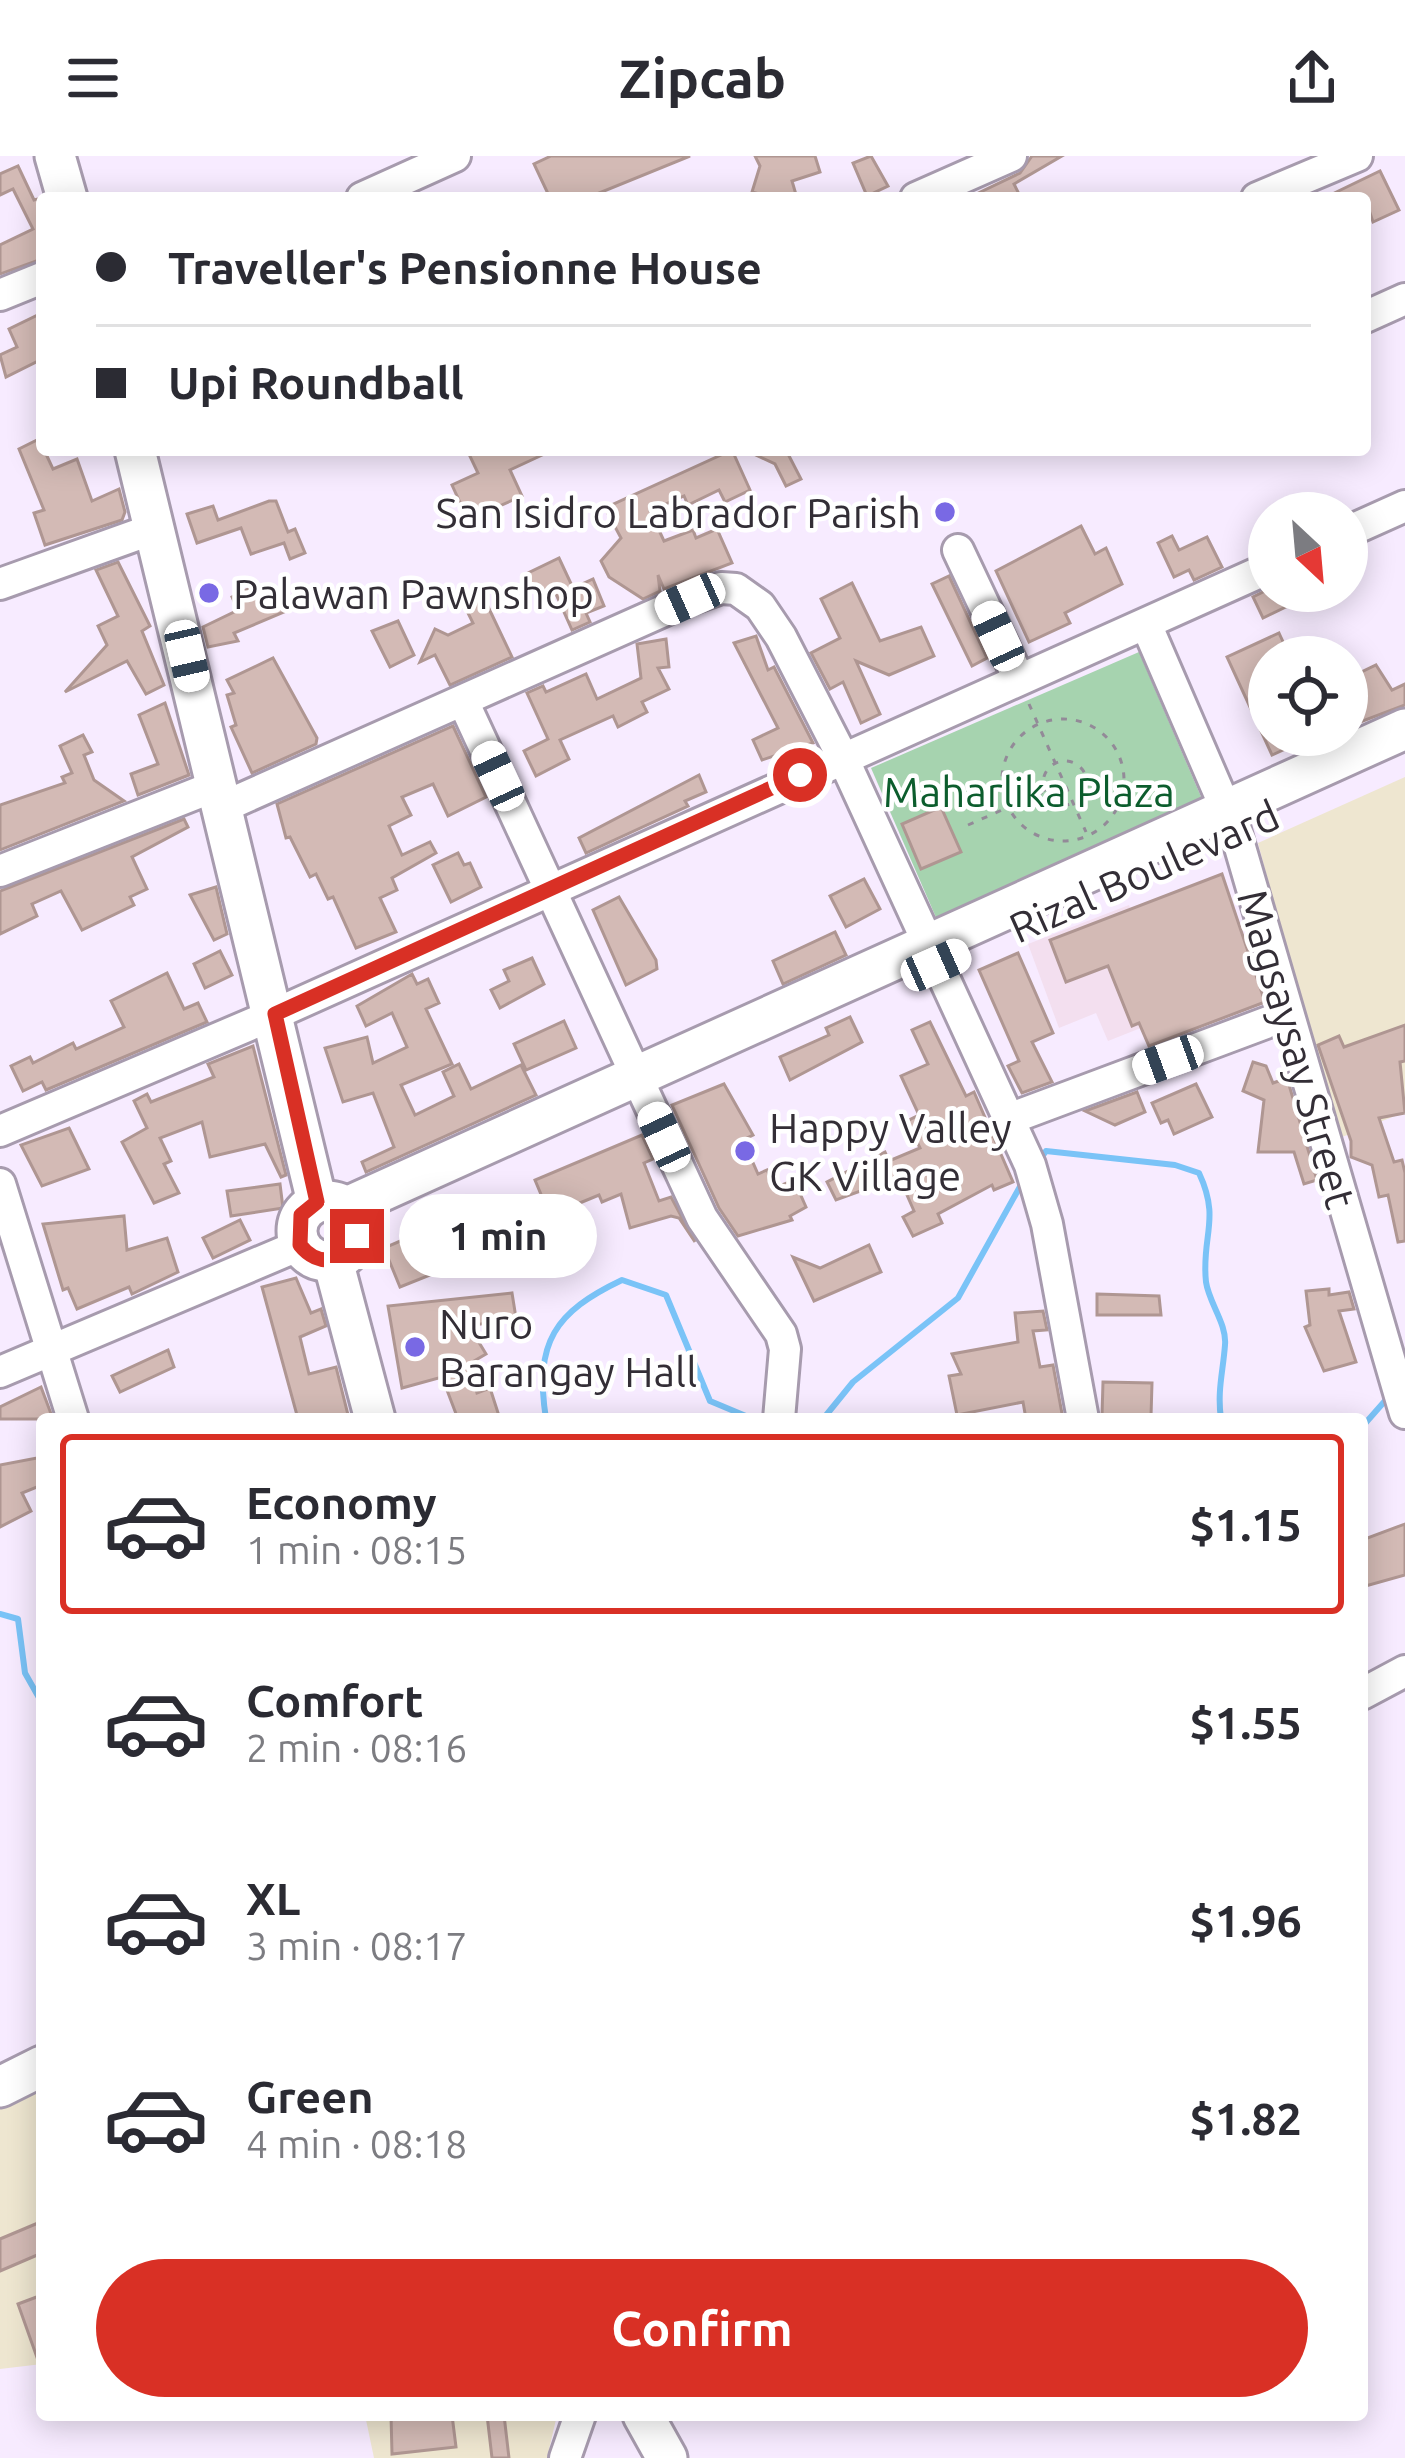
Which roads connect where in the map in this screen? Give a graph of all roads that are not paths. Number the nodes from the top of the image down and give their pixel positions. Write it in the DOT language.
graph roads {
  1 [pos="55,156"];
  2 [pos="454,156"];
  3 [pos="1011,156"];
  4 [pos="1357,156"];
  5 [pos="65,192"];
  6 [pos="375,192"];
  7 [pos="930,192"];
  8 [pos="1271,192"];
  9 [pos="36,280"];
  10 [pos="0,295"];
  11 [pos="1405,299"];
  12 [pos="1371,314"];
  13 [pos="137,456"];
  14 [pos="1405,506"];
  15 [pos="1368,523"];
  16 [pos="156,528"];
  17 [pos="958,550"];
  18 [pos="1248,578"];
  19 [pos="0,584"];
  20 [pos="1146,624"];
  21 [pos="1018,679"];
  22 [pos="463,701"];
  23 [pos="1405,729"];
  24 [pos="1405,753"];
  25 [pos="842,756"];
  26 [pos="221,796"];
  27 [pos="1231,820"];
  28 [pos="0,872"];
  29 [pos="551,888"];
  30 [pos="932,955"];
  31 [pos="275,1014"];
  32 [pos="1287,1015"];
  33 [pos="640,1087"];
  34 [pos="1010,1119"];
  35 [pos="0,1131"];
  36 [pos="0,1184"];
  37 [pos="340,1212"];
  38 [pos="316,1253"];
  39 [pos="53,1348"];
  40 [pos="0,1372"];
  41 [pos="1400,1396"];
  42 [pos="71,1413"];
  43 [pos="372,1413"];
  44 [pos="779,1413"];
  45 [pos="1082,1413"];
  46 [pos="1405,1671"];
  47 [pos="1368,1691"];
  48 [pos="36,2069"];
  49 [pos="0,2086"];
  50 [pos="578,2421"];
  51 [pos="646,2421"];
  52 [pos="565,2458"];
  53 [pos="667,2458"];
  1 -- 5 [label="main road"];
  2 -- 6 [label="street"];
  3 -- 7 [label="street"];
  4 -- 8 [label="street"];
  9 -- 10 [label="street"];
  11 -- 12 [label="street"];
  13 -- 16 [label="main road"];
  14 -- 15 [label="street"];
  16 -- 19 [label="street"];
  16 -- 26 [label="main road"];
  17 -- 21 [label="street"];
  18 -- 20 [label="street"];
  20 -- 21 [label="street"];
  20 -- 27 [label="street, Magsaysay Street"];
  21 -- 25 [label="street"];
  22 -- 25 [label="street"];
  22 -- 26 [label="street"];
  22 -- 29 [label="street"];
  23 -- 27 [label="main road, Rizal Boulevard"];
  24 -- 27 [label="main road, Rizal Boulevard"];
  25 -- 29 [label="street"];
  25 -- 30 [label="street"];
  26 -- 28 [label="street"];
  26 -- 31 [label="main road"];
  27 -- 30 [label="main road, Rizal Boulevard"];
  27 -- 30 [label="main road, Rizal Boulevard"];
  27 -- 32 [label="street, Magsaysay Street"];
  29 -- 31 [label="street"];
  29 -- 33 [label="street"];
  30 -- 33 [label="main road, Rizal Boulevard"];
  30 -- 34 [label="street"];
  31 -- 35 [label="street"];
  31 -- 37 [label="main road"];
  32 -- 34 [label="street"];
  32 -- 41 [label="street, Magsaysay Street"];
  33 -- 37 [label="main road, Rizal Boulevard"];
  33 -- 44 [label="street"];
  34 -- 45 [label="street"];
  36 -- 39 [label="street"];
  37 -- 38 [label="main road"];
  37 -- 38 [label="main road"];
  38 -- 39 [label="street"];
  38 -- 43 [label="main road"];
  39 -- 40 [label="street"];
  39 -- 42 [label="street"];
  46 -- 47 [label="street"];
  48 -- 49 [label="main road"];
  50 -- 52 [label="street"];
  51 -- 53 [label="main road"];
}
